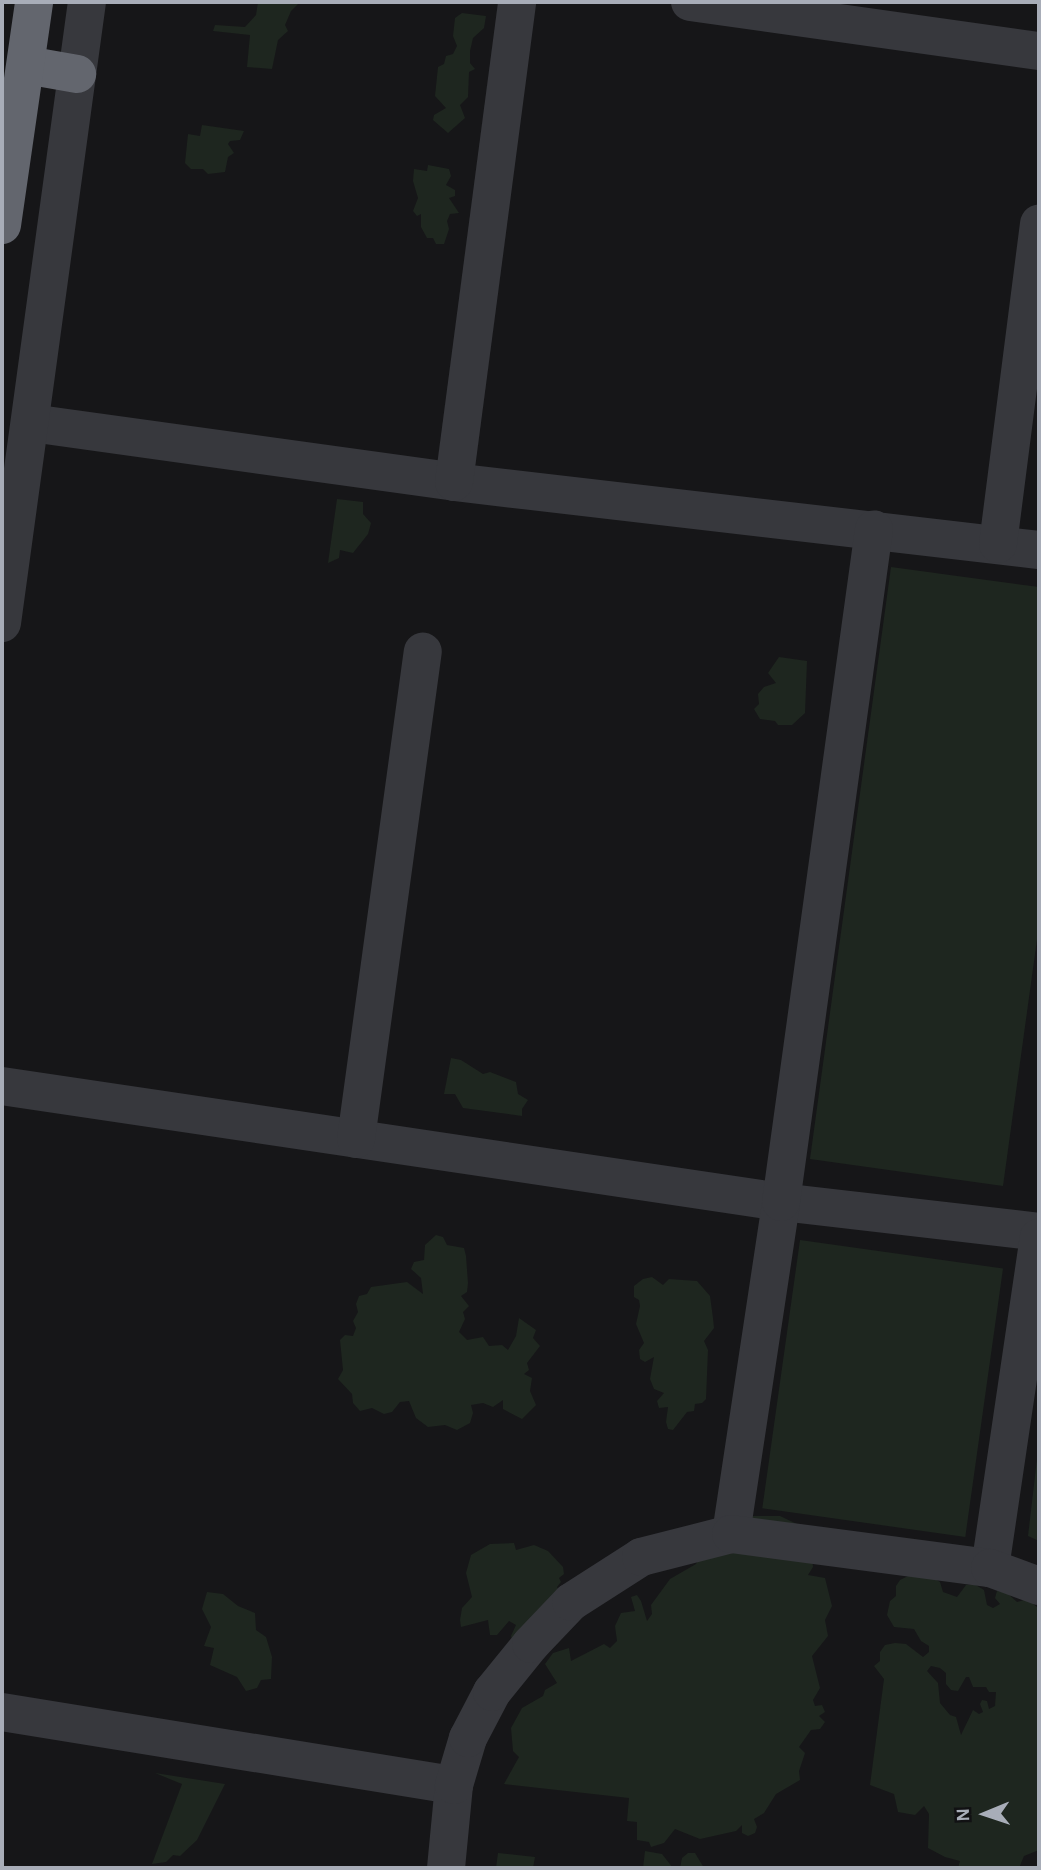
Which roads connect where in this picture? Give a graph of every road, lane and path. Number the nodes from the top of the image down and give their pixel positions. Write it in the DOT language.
graph roads {
  1 [pos="34,2"];
  2 [pos="87,2"];
  3 [pos="517,2"];
  4 [pos="690,2"];
  5 [pos="1039,51"];
  6 [pos="26,65"];
  7 [pos="77,74"];
  8 [pos="1039,224"];
  9 [pos="2,225"];
  10 [pos="31,423"];
  11 [pos="454,482"];
  12 [pos="874,529"];
  13 [pos="998,544"];
  14 [pos="1039,550"];
  15 [pos="2,623"];
  16 [pos="424,652"];
  17 [pos="2,1086"];
  18 [pos="356,1139"];
  19 [pos="782,1202"];
  20 [pos="1039,1232"];
  21 [pos="1039,1238"];
  22 [pos="731,1534"];
  23 [pos="990,1568"];
  24 [pos="1039,1586"];
  25 [pos="2,1712"];
  26 [pos="454,1785"];
  27 [pos="446,1868"];
  1 -- 6 [label="highway"];
  2 -- 7 [label="street"];
  3 -- 11 [label="street"];
  4 -- 5 [label="street"];
  6 -- 7 [label="highway"];
  6 -- 9 [label="highway"];
  7 -- 10 [label="street"];
  8 -- 13 [label="street"];
  10 -- 11 [label="street"];
  10 -- 15 [label="street"];
  11 -- 12 [label="street"];
  12 -- 13 [label="street"];
  12 -- 19 [label="street"];
  13 -- 14 [label="street"];
  16 -- 18 [label="street"];
  17 -- 18 [label="street"];
  18 -- 19 [label="street"];
  19 -- 20 [label="street"];
  19 -- 22 [label="street"];
  21 -- 23 [label="street"];
  22 -- 23 [label="street"];
  22 -- 26 [label="street"];
  23 -- 24 [label="street"];
  25 -- 26 [label="street"];
  26 -- 27 [label="street"];
}
